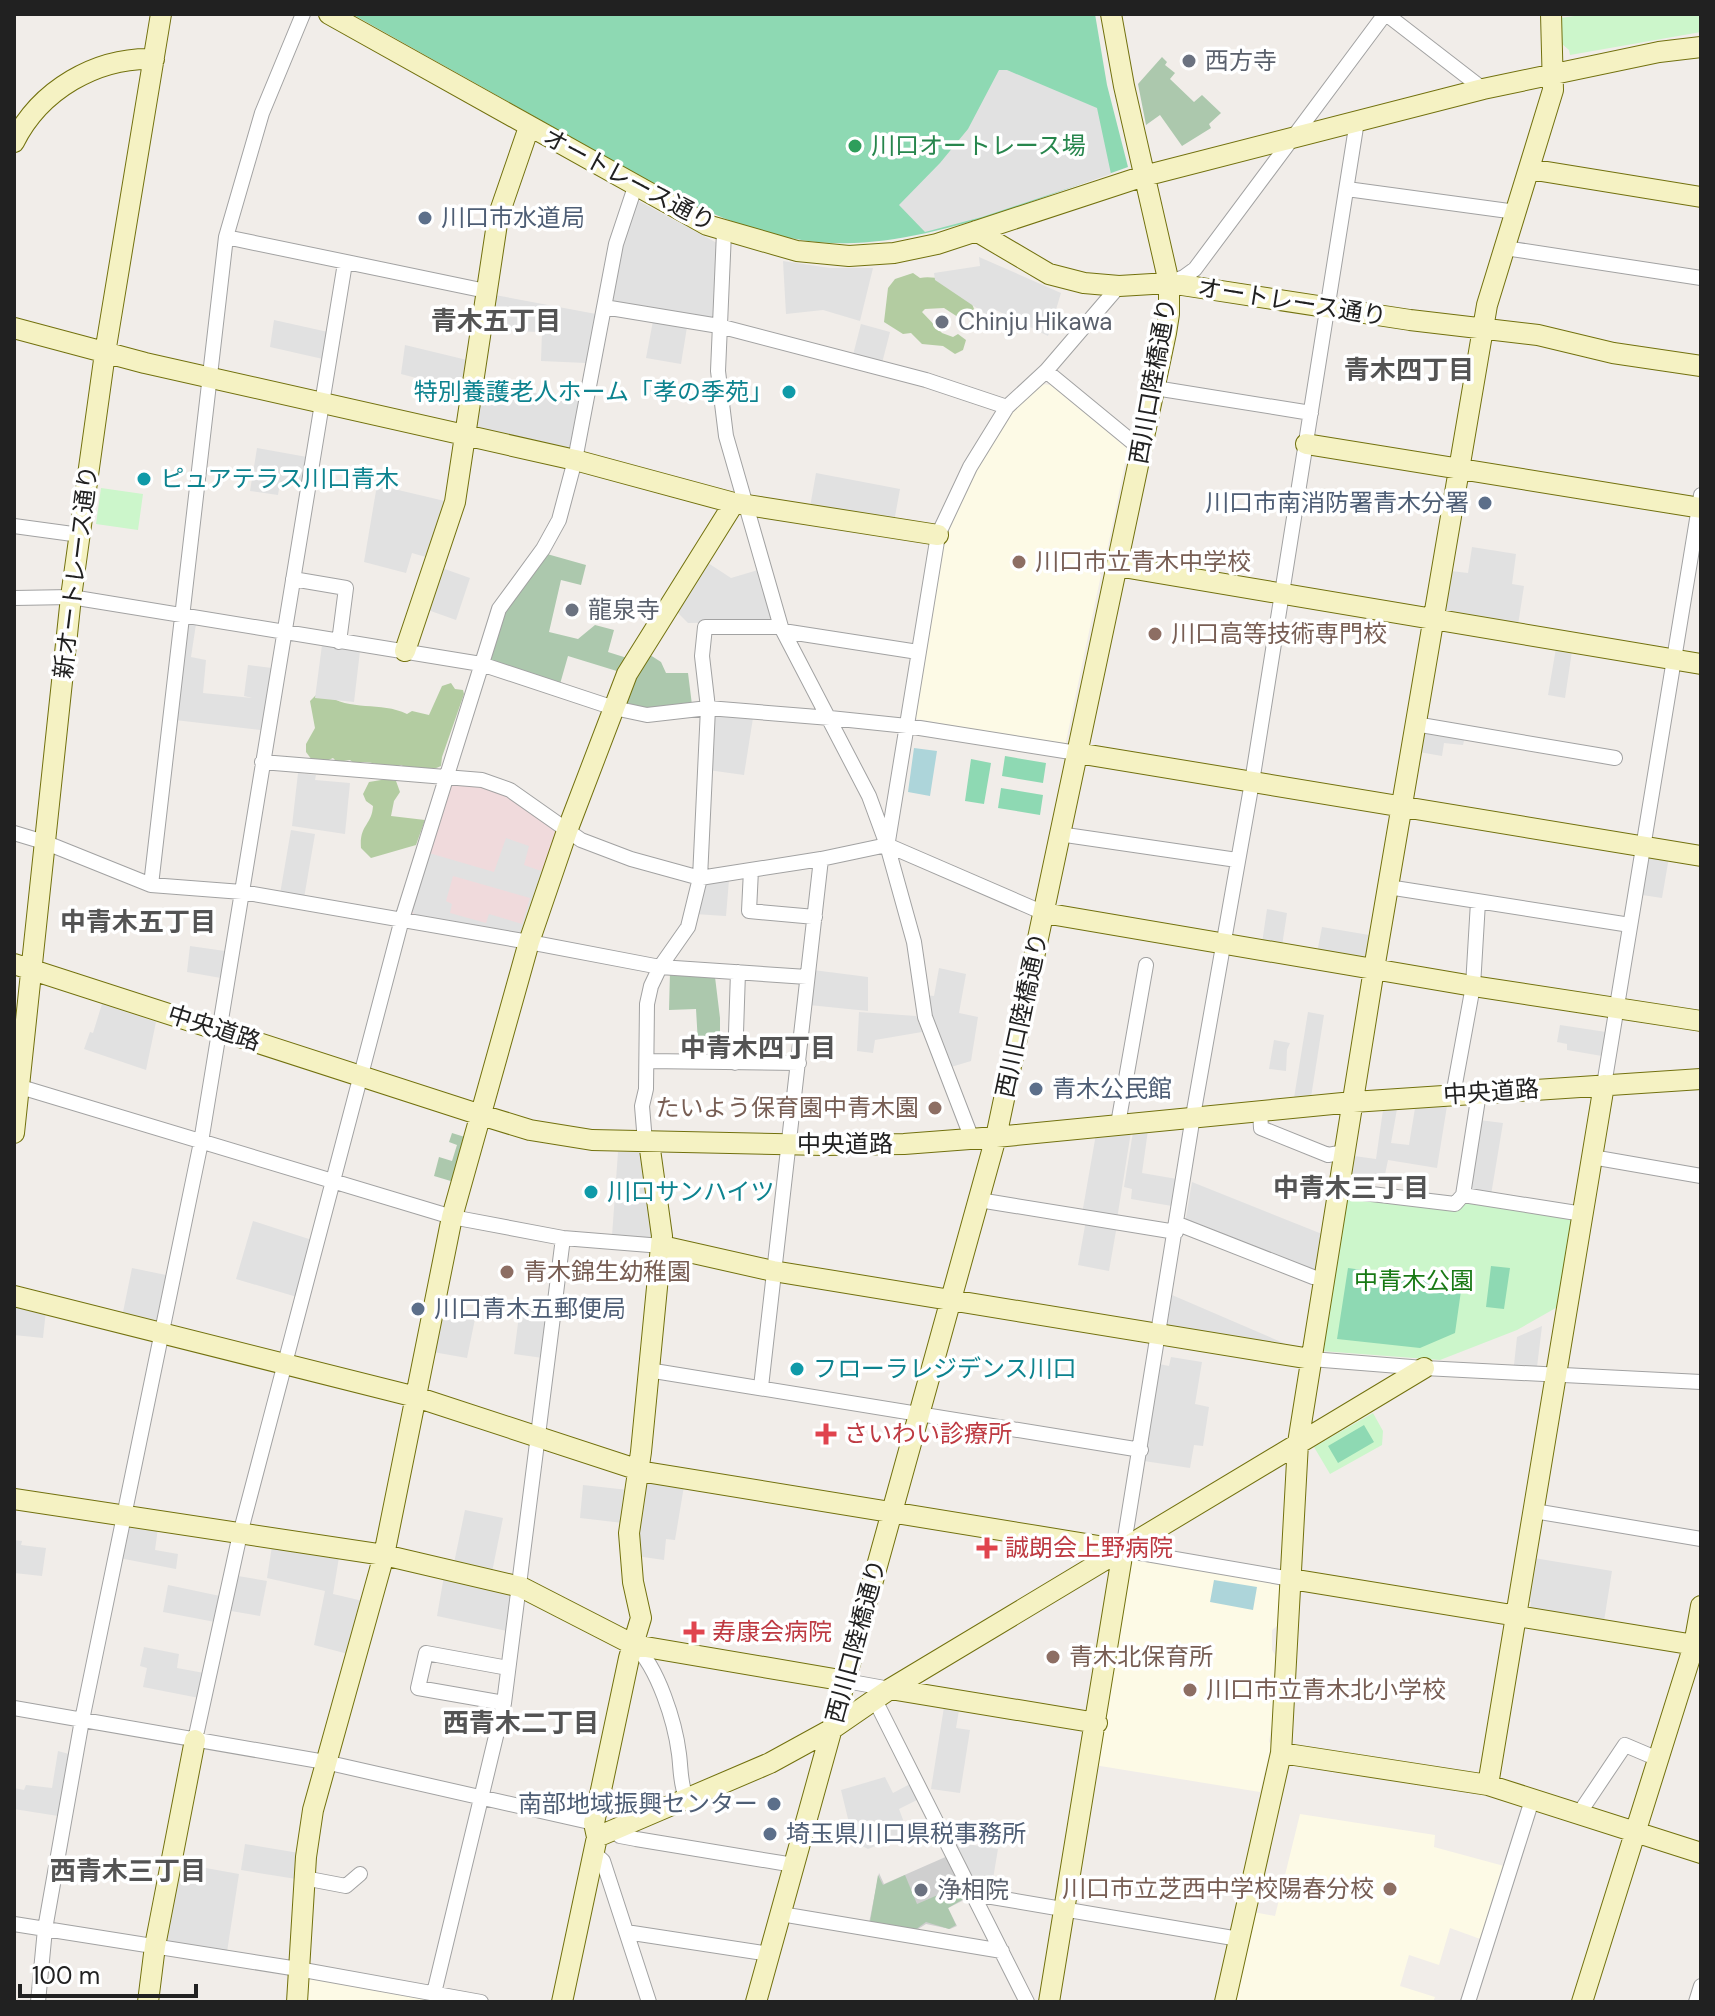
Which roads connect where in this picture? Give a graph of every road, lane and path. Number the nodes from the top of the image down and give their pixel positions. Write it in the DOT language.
graph roads {
  1 [pos="161,14"];
  2 [pos="303,14"];
  3 [pos="329,14"];
  4 [pos="1111,14"];
  5 [pos="1386,14"];
  6 [pos="1551,14"];
  7 [pos="1701,47"];
  8 [pos="154,59"];
  9 [pos="1554,73"];
  10 [pos="1483,89"];
  11 [pos="1357,121"];
  12 [pos="19,122"];
  13 [pos="529,127"];
  14 [pos="1290,139"];
  15 [pos="14,142"];
  16 [pos="1529,169"];
  17 [pos="1144,176"];
  18 [pos="635,187"];
  19 [pos="1347,189"];
  20 [pos="1701,197"];
  21 [pos="1516,212"];
  22 [pos="976,231"];
  23 [pos="724,232"];
  24 [pos="226,237"];
  25 [pos="1505,248"];
  26 [pos="345,263"];
  27 [pos="1701,278"];
  28 [pos="1169,283"];
  29 [pos="1119,286"];
  30 [pos="486,291"];
  31 [pos="604,307"];
  32 [pos="1328,307"];
  33 [pos="719,326"];
  34 [pos="14,328"];
  35 [pos="1483,329"];
  36 [pos="105,353"];
  37 [pos="1701,366"];
  38 [pos="1046,371"];
  39 [pos="210,378"];
  40 [pos="1155,388"];
  41 [pos="322,404"];
  42 [pos="1007,407"];
  43 [pos="1311,413"];
  44 [pos="466,435"];
  45 [pos="1306,444"];
  46 [pos="1142,450"];
  47 [pos="575,460"];
  48 [pos="1460,469"];
  49 [pos="1700,503"];
  50 [pos="739,504"];
  51 [pos="14,526"];
  52 [pos="80,535"];
  53 [pos="938,535"];
  54 [pos="1117,566"];
  55 [pos="293,579"];
  56 [pos="1282,593"];
  57 [pos="71,597"];
  58 [pos="14,598"];
  59 [pos="182,617"];
  60 [pos="1434,620"];
  61 [pos="782,629"];
  62 [pos="284,634"];
  63 [pos="339,642"];
  64 [pos="405,651"];
  65 [pos="918,652"];
  66 [pos="1674,659"];
  67 [pos="481,664"];
  68 [pos="1701,664"];
  69 [pos="614,708"];
  70 [pos="708,708"];
  71 [pos="830,718"];
  72 [pos="1415,724"];
  73 [pos="907,726"];
  74 [pos="1077,753"];
  75 [pos="1615,758"];
  76 [pos="262,762"];
  77 [pos="446,776"];
  78 [pos="1252,782"];
  79 [pos="1402,806"];
  80 [pos="567,831"];
  81 [pos="14,833"];
  82 [pos="1059,834"];
  83 [pos="44,842"];
  84 [pos="887,845"];
  85 [pos="1643,846"];
  86 [pos="1701,856"];
  87 [pos="821,859"];
  88 [pos="1237,860"];
  89 [pos="751,870"];
  90 [pos="700,878"];
  91 [pos="151,885"];
  92 [pos="1388,887"];
  93 [pos="242,892"];
  94 [pos="1478,902"];
  95 [pos="1044,913"];
  96 [pos="815,917"];
  97 [pos="402,919"];
  98 [pos="1630,925"];
  99 [pos="529,942"];
  100 [pos="1223,943"];
  101 [pos="1146,965"];
  102 [pos="22,967"];
  103 [pos="660,967"];
  104 [pos="1374,969"];
  105 [pos="738,972"];
  106 [pos="807,977"];
  107 [pos="1473,986"];
  108 [pos="1616,1008"];
  109 [pos="1701,1021"];
  110 [pos="218,1029"];
  111 [pos="647,1061"];
  112 [pos="735,1063"];
  113 [pos="799,1063"];
  114 [pos="362,1077"];
  115 [pos="1701,1079"];
  116 [pos="1604,1085"];
  117 [pos="16,1086"];
  118 [pos="1479,1093"];
  119 [pos="1453,1095"];
  120 [pos="1353,1102"];
  121 [pos="1260,1111"];
  122 [pos="481,1115"];
  123 [pos="1193,1116"];
  124 [pos="1118,1124"];
  125 [pos="14,1133"];
  126 [pos="996,1137"];
  127 [pos="972,1139"];
  128 [pos="201,1142"];
  129 [pos="647,1142"];
  130 [pos="790,1144"];
  131 [pos="1345,1152"];
  132 [pos="1592,1157"];
  133 [pos="1701,1176"];
  134 [pos="334,1182"];
  135 [pos="1338,1190"];
  136 [pos="1463,1195"];
  137 [pos="979,1200"];
  138 [pos="1583,1214"];
  139 [pos="452,1217"];
  140 [pos="1177,1228"];
  141 [pos="563,1238"];
  142 [pos="662,1246"];
  143 [pos="773,1271"];
  144 [pos="1313,1277"];
  145 [pos="14,1296"];
  146 [pos="951,1300"];
  147 [pos="161,1331"];
  148 [pos="1159,1335"];
  149 [pos="1311,1359"];
  150 [pos="286,1362"];
  151 [pos="1424,1368"];
  152 [pos="648,1370"];
  153 [pos="1557,1374"];
  154 [pos="1701,1382"];
  155 [pos="761,1387"];
  156 [pos="416,1397"];
  157 [pos="919,1412"];
  158 [pos="539,1438"];
  159 [pos="1298,1443"];
  160 [pos="1141,1450"];
  161 [pos="637,1469"];
  162 [pos="14,1499"];
  163 [pos="1534,1511"];
  164 [pos="890,1513"];
  165 [pos="123,1515"];
  166 [pos="240,1534"];
  167 [pos="1701,1539"];
  168 [pos="1123,1550"];
  169 [pos="384,1555"];
  170 [pos="1291,1579"];
  171 [pos="521,1587"];
  172 [pos="1701,1606"];
  173 [pos="1517,1615"];
  174 [pos="634,1645"];
  175 [pos="1698,1646"];
  176 [pos="508,1668"];
  177 [pos="846,1681"];
  178 [pos="883,1694"];
  179 [pos="504,1703"];
  180 [pos="14,1708"];
  181 [pos="82,1720"];
  182 [pos="1097,1723"];
  183 [pos="832,1729"];
  184 [pos="195,1740"];
  185 [pos="1281,1753"];
  186 [pos="1658,1759"];
  187 [pos="325,1762"];
  188 [pos="1488,1785"];
  189 [pos="686,1797"];
  190 [pos="482,1798"];
  191 [pos="1532,1800"];
  192 [pos="1578,1815"];
  193 [pos="1635,1833"];
  194 [pos="599,1835"];
  195 [pos="1701,1853"];
  196 [pos="794,1865"];
  197 [pos="360,1874"];
  198 [pos="304,1878"];
  199 [pos="974,1894"];
  200 [pos="1064,1910"];
  201 [pos="781,1914"];
  202 [pos="14,1924"];
  203 [pos="45,1929"];
  204 [pos="626,1932"];
  205 [pos="1239,1939"];
  206 [pos="155,1946"];
  207 [pos="1002,1951"];
  208 [pos="770,1954"];
  209 [pos="298,1969"];
  210 [pos="1701,1986"];
  211 [pos="434,1993"];
  212 [pos="38,2002"];
  213 [pos="148,2002"];
  214 [pos="297,2002"];
  215 [pos="481,2002"];
  216 [pos="562,2002"];
  217 [pos="649,2002"];
  218 [pos="756,2002"];
  219 [pos="1027,2002"];
  220 [pos="1049,2002"];
  221 [pos="1225,2002"];
  222 [pos="1468,2002"];
  223 [pos="1582,2002"];
  224 [pos="1696,2002"];
  1 -- 8 [label="street, 新オートレース通り"];
  2 -- 24 [label="street"];
  3 -- 13 [label="street, オートレース通り"];
  4 -- 17 [label="street, 西川口陸橋通り"];
  5 -- 10 [label="street"];
  5 -- 14 [label="street"];
  6 -- 9 [label="street"];
  7 -- 9 [label="street"];
  8 -- 12 [label="street"];
  8 -- 36 [label="street, 新オートレース通り"];
  9 -- 10 [label="street"];
  9 -- 16 [label="street"];
  10 -- 11 [label="street"];
  11 -- 14 [label="street"];
  11 -- 19 [label="street"];
  12 -- 15 [label="street"];
  13 -- 18 [label="street, オートレース通り"];
  13 -- 30 [label="street"];
  14 -- 17 [label="street"];
  14 -- 28 [label="street"];
  16 -- 20 [label="street"];
  16 -- 21 [label="street"];
  17 -- 22 [label="street"];
  17 -- 28 [label="street, 西川口陸橋通り"];
  18 -- 23 [label="street, オートレース通り"];
  18 -- 31 [label="street"];
  19 -- 21 [label="street"];
  19 -- 32 [label="street"];
  21 -- 25 [label="street"];
  22 -- 23 [label="street, オートレース通り"];
  22 -- 29 [label="street, オートレース通り"];
  23 -- 33 [label="street"];
  24 -- 26 [label="street"];
  24 -- 39 [label="street"];
  25 -- 27 [label="street"];
  25 -- 35 [label="street"];
  26 -- 30 [label="street"];
  26 -- 41 [label="street"];
  28 -- 29 [label="street, オートレース通り"];
  28 -- 32 [label="street, オートレース通り"];
  28 -- 40 [label="street, 西川口陸橋通り"];
  29 -- 38 [label="street"];
  30 -- 44 [label="street"];
  31 -- 33 [label="street"];
  31 -- 47 [label="street"];
  32 -- 35 [label="street, オートレース通り"];
  32 -- 43 [label="street"];
  33 -- 42 [label="street"];
  33 -- 50 [label="street"];
  34 -- 36 [label="street"];
  35 -- 37 [label="street, オートレース通り"];
  35 -- 48 [label="street"];
  36 -- 39 [label="street"];
  36 -- 52 [label="street, 新オートレース通り"];
  38 -- 42 [label="street"];
  38 -- 46 [label="street"];
  39 -- 41 [label="street"];
  39 -- 59 [label="street"];
  40 -- 43 [label="street"];
  40 -- 46 [label="street, 西川口陸橋通り"];
  41 -- 44 [label="street"];
  41 -- 55 [label="street"];
  42 -- 53 [label="street"];
  43 -- 45 [label="street"];
  44 -- 47 [label="street"];
  44 -- 64 [label="street"];
  45 -- 48 [label="street"];
  45 -- 56 [label="street"];
  46 -- 54 [label="street, 西川口陸橋通り"];
  47 -- 50 [label="street"];
  47 -- 67 [label="street"];
  48 -- 49 [label="street"];
  48 -- 60 [label="street"];
  49 -- 66 [label="street"];
  50 -- 53 [label="street"];
  50 -- 61 [label="street"];
  50 -- 69 [label="street"];
  51 -- 52 [label="street"];
  52 -- 57 [label="street, 新オートレース通り"];
  53 -- 65 [label="street"];
  54 -- 56 [label="street"];
  54 -- 74 [label="street, 西川口陸橋通り"];
  55 -- 62 [label="street"];
  55 -- 63 [label="street"];
  56 -- 60 [label="street"];
  56 -- 78 [label="street"];
  57 -- 58 [label="street"];
  57 -- 59 [label="street"];
  57 -- 83 [label="street, 新オートレース通り"];
  59 -- 62 [label="street"];
  59 -- 91 [label="street"];
  60 -- 66 [label="street"];
  60 -- 72 [label="street"];
  61 -- 65 [label="street"];
  61 -- 70 [label="street"];
  61 -- 71 [label="street"];
  62 -- 63 [label="street"];
  62 -- 76 [label="street"];
  63 -- 64 [label="street"];
  64 -- 67 [label="street"];
  65 -- 73 [label="street"];
  66 -- 68 [label="street"];
  66 -- 85 [label="street"];
  67 -- 69 [label="street"];
  67 -- 77 [label="street"];
  69 -- 70 [label="street"];
  69 -- 80 [label="street"];
  70 -- 71 [label="street"];
  70 -- 90 [label="street"];
  71 -- 73 [label="street"];
  71 -- 84 [label="street"];
  72 -- 75 [label="street"];
  72 -- 79 [label="street"];
  73 -- 74 [label="street"];
  73 -- 84 [label="street"];
  74 -- 78 [label="street"];
  74 -- 82 [label="street, 西川口陸橋通り"];
  76 -- 77 [label="street"];
  76 -- 93 [label="street"];
  77 -- 80 [label="street"];
  77 -- 97 [label="street"];
  78 -- 79 [label="street"];
  78 -- 88 [label="street"];
  79 -- 85 [label="street"];
  79 -- 92 [label="street"];
  80 -- 90 [label="street"];
  80 -- 99 [label="street"];
  81 -- 83 [label="street"];
  82 -- 88 [label="street"];
  82 -- 95 [label="street, 西川口陸橋通り"];
  83 -- 91 [label="street"];
  83 -- 102 [label="street, 新オートレース通り"];
  84 -- 87 [label="street"];
  84 -- 95 [label="street"];
  84 -- 127 [label="street"];
  85 -- 86 [label="street"];
  85 -- 98 [label="street"];
  87 -- 89 [label="street"];
  87 -- 96 [label="street"];
  88 -- 100 [label="street"];
  89 -- 90 [label="street"];
  89 -- 96 [label="street"];
  90 -- 103 [label="street"];
  91 -- 93 [label="street"];
  92 -- 94 [label="street"];
  92 -- 104 [label="street"];
  93 -- 97 [label="street"];
  93 -- 110 [label="street"];
  94 -- 98 [label="street"];
  94 -- 107 [label="street"];
  95 -- 100 [label="street"];
  95 -- 126 [label="street, 西川口陸橋通り"];
  96 -- 106 [label="street"];
  97 -- 99 [label="street"];
  97 -- 114 [label="street"];
  98 -- 108 [label="street"];
  99 -- 103 [label="street"];
  99 -- 122 [label="street"];
  100 -- 104 [label="street"];
  100 -- 123 [label="street"];
  101 -- 124 [label="street"];
  102 -- 110 [label="street, 中央道路"];
  102 -- 117 [label="street, 新オートレース通り"];
  103 -- 105 [label="street"];
  103 -- 111 [label="street"];
  104 -- 107 [label="street"];
  104 -- 120 [label="street"];
  105 -- 106 [label="street"];
  105 -- 112 [label="street"];
  106 -- 113 [label="street"];
  107 -- 108 [label="street"];
  107 -- 119 [label="street"];
  108 -- 109 [label="street"];
  108 -- 116 [label="street"];
  110 -- 114 [label="street, 中央道路"];
  110 -- 128 [label="street"];
  111 -- 112 [label="street"];
  111 -- 129 [label="street"];
  112 -- 113 [label="street"];
  113 -- 130 [label="street"];
  114 -- 122 [label="street, 中央道路"];
  114 -- 134 [label="street"];
  115 -- 116 [label="street, 中央道路"];
  116 -- 118 [label="street, 中央道路"];
  116 -- 132 [label="street"];
  117 -- 125 [label="street, 新オートレース通り"];
  117 -- 128 [label="street"];
  118 -- 119 [label="street, 中央道路"];
  118 -- 136 [label="street"];
  119 -- 120 [label="street, 中央道路"];
  120 -- 121 [label="street, 中央道路"];
  120 -- 131 [label="street"];
  121 -- 123 [label="street, 中央道路"];
  121 -- 131 [label="street"];
  122 -- 129 [label="street, 中央道路"];
  122 -- 139 [label="street"];
  123 -- 124 [label="street, 中央道路"];
  123 -- 140 [label="street"];
  124 -- 126 [label="street, 中央道路"];
  126 -- 127 [label="street, 中央道路"];
  126 -- 137 [label="street, 西川口陸橋通り"];
  127 -- 130 [label="street, 中央道路"];
  128 -- 134 [label="street"];
  128 -- 147 [label="street"];
  129 -- 130 [label="street, 中央道路"];
  129 -- 142 [label="street"];
  130 -- 143 [label="street"];
  131 -- 135 [label="street"];
  132 -- 133 [label="street"];
  132 -- 138 [label="street"];
  134 -- 139 [label="street"];
  134 -- 150 [label="street"];
  135 -- 136 [label="street"];
  135 -- 149 [label="street"];
  136 -- 138 [label="street"];
  137 -- 140 [label="street"];
  137 -- 146 [label="street, 西川口陸橋通り"];
  138 -- 153 [label="street"];
  139 -- 141 [label="street"];
  139 -- 156 [label="street"];
  140 -- 144 [label="street"];
  140 -- 148 [label="street"];
  141 -- 142 [label="street"];
  141 -- 158 [label="street"];
  142 -- 143 [label="street"];
  142 -- 152 [label="street"];
  143 -- 146 [label="street"];
  143 -- 155 [label="street"];
  145 -- 147 [label="street"];
  146 -- 148 [label="street"];
  146 -- 157 [label="street, 西川口陸橋通り"];
  147 -- 150 [label="street"];
  147 -- 165 [label="street"];
  148 -- 149 [label="street"];
  148 -- 160 [label="street"];
  149 -- 151 [label="street"];
  149 -- 159 [label="street"];
  150 -- 156 [label="street"];
  150 -- 166 [label="street"];
  151 -- 153 [label="street"];
  151 -- 159 [label="street"];
  152 -- 155 [label="street"];
  152 -- 161 [label="street"];
  153 -- 154 [label="street"];
  153 -- 163 [label="street"];
  155 -- 157 [label="street"];
  156 -- 158 [label="street"];
  156 -- 169 [label="street"];
  157 -- 160 [label="street"];
  157 -- 164 [label="street, 西川口陸橋通り"];
  158 -- 161 [label="street"];
  158 -- 171 [label="street"];
  159 -- 168 [label="street"];
  159 -- 170 [label="street"];
  160 -- 168 [label="street"];
  161 -- 164 [label="street"];
  161 -- 174 [label="street"];
  162 -- 165 [label="street"];
  163 -- 167 [label="street"];
  163 -- 173 [label="street"];
  164 -- 168 [label="street"];
  164 -- 177 [label="street, 西川口陸橋通り"];
  165 -- 166 [label="street"];
  165 -- 181 [label="street"];
  166 -- 169 [label="street"];
  166 -- 184 [label="street"];
  168 -- 170 [label="street"];
  168 -- 178 [label="street"];
  168 -- 182 [label="street"];
  169 -- 171 [label="street"];
  169 -- 187 [label="street"];
  170 -- 173 [label="street"];
  170 -- 185 [label="street"];
  171 -- 174 [label="street"];
  171 -- 176 [label="street"];
  172 -- 175 [label="street"];
  173 -- 175 [label="street"];
  173 -- 188 [label="street"];
  174 -- 177 [label="street"];
  174 -- 189 [label="street"];
  174 -- 194 [label="street"];
  175 -- 186 [label="street"];
  176 -- 179 [label="street"];
  176 -- 179 [label="street"];
  177 -- 178 [label="street"];
  177 -- 183 [label="street, 西川口陸橋通り"];
  178 -- 182 [label="street"];
  178 -- 183 [label="street"];
  178 -- 199 [label="street"];
  179 -- 190 [label="street"];
  180 -- 181 [label="street"];
  181 -- 184 [label="street"];
  181 -- 203 [label="street"];
  182 -- 200 [label="street"];
  183 -- 189 [label="street"];
  183 -- 196 [label="street, 西川口陸橋通り"];
  184 -- 187 [label="street"];
  184 -- 206 [label="street"];
  185 -- 188 [label="street"];
  185 -- 205 [label="street"];
  186 -- 192 [label="street"];
  186 -- 193 [label="street"];
  187 -- 190 [label="street"];
  187 -- 198 [label="street"];
  188 -- 191 [label="street"];
  189 -- 194 [label="street"];
  190 -- 194 [label="street"];
  190 -- 211 [label="street"];
  191 -- 192 [label="street"];
  191 -- 222 [label="street"];
  192 -- 193 [label="street"];
  193 -- 195 [label="street"];
  193 -- 223 [label="street"];
  194 -- 196 [label="street"];
  194 -- 204 [label="street"];
  194 -- 216 [label="street"];
  196 -- 201 [label="street, 西川口陸橋通り"];
  197 -- 198 [label="street"];
  198 -- 209 [label="street"];
  199 -- 200 [label="street"];
  199 -- 207 [label="street"];
  200 -- 205 [label="street"];
  200 -- 220 [label="street"];
  201 -- 207 [label="street"];
  201 -- 208 [label="street, 西川口陸橋通り"];
  202 -- 203 [label="street"];
  203 -- 206 [label="street"];
  203 -- 212 [label="street"];
  204 -- 208 [label="street"];
  204 -- 217 [label="street"];
  205 -- 221 [label="street"];
  206 -- 209 [label="street"];
  206 -- 213 [label="street"];
  207 -- 219 [label="street"];
  208 -- 218 [label="street, 西川口陸橋通り"];
  209 -- 211 [label="street"];
  209 -- 214 [label="street"];
  210 -- 224 [label="street"];
  211 -- 215 [label="street"];
}
